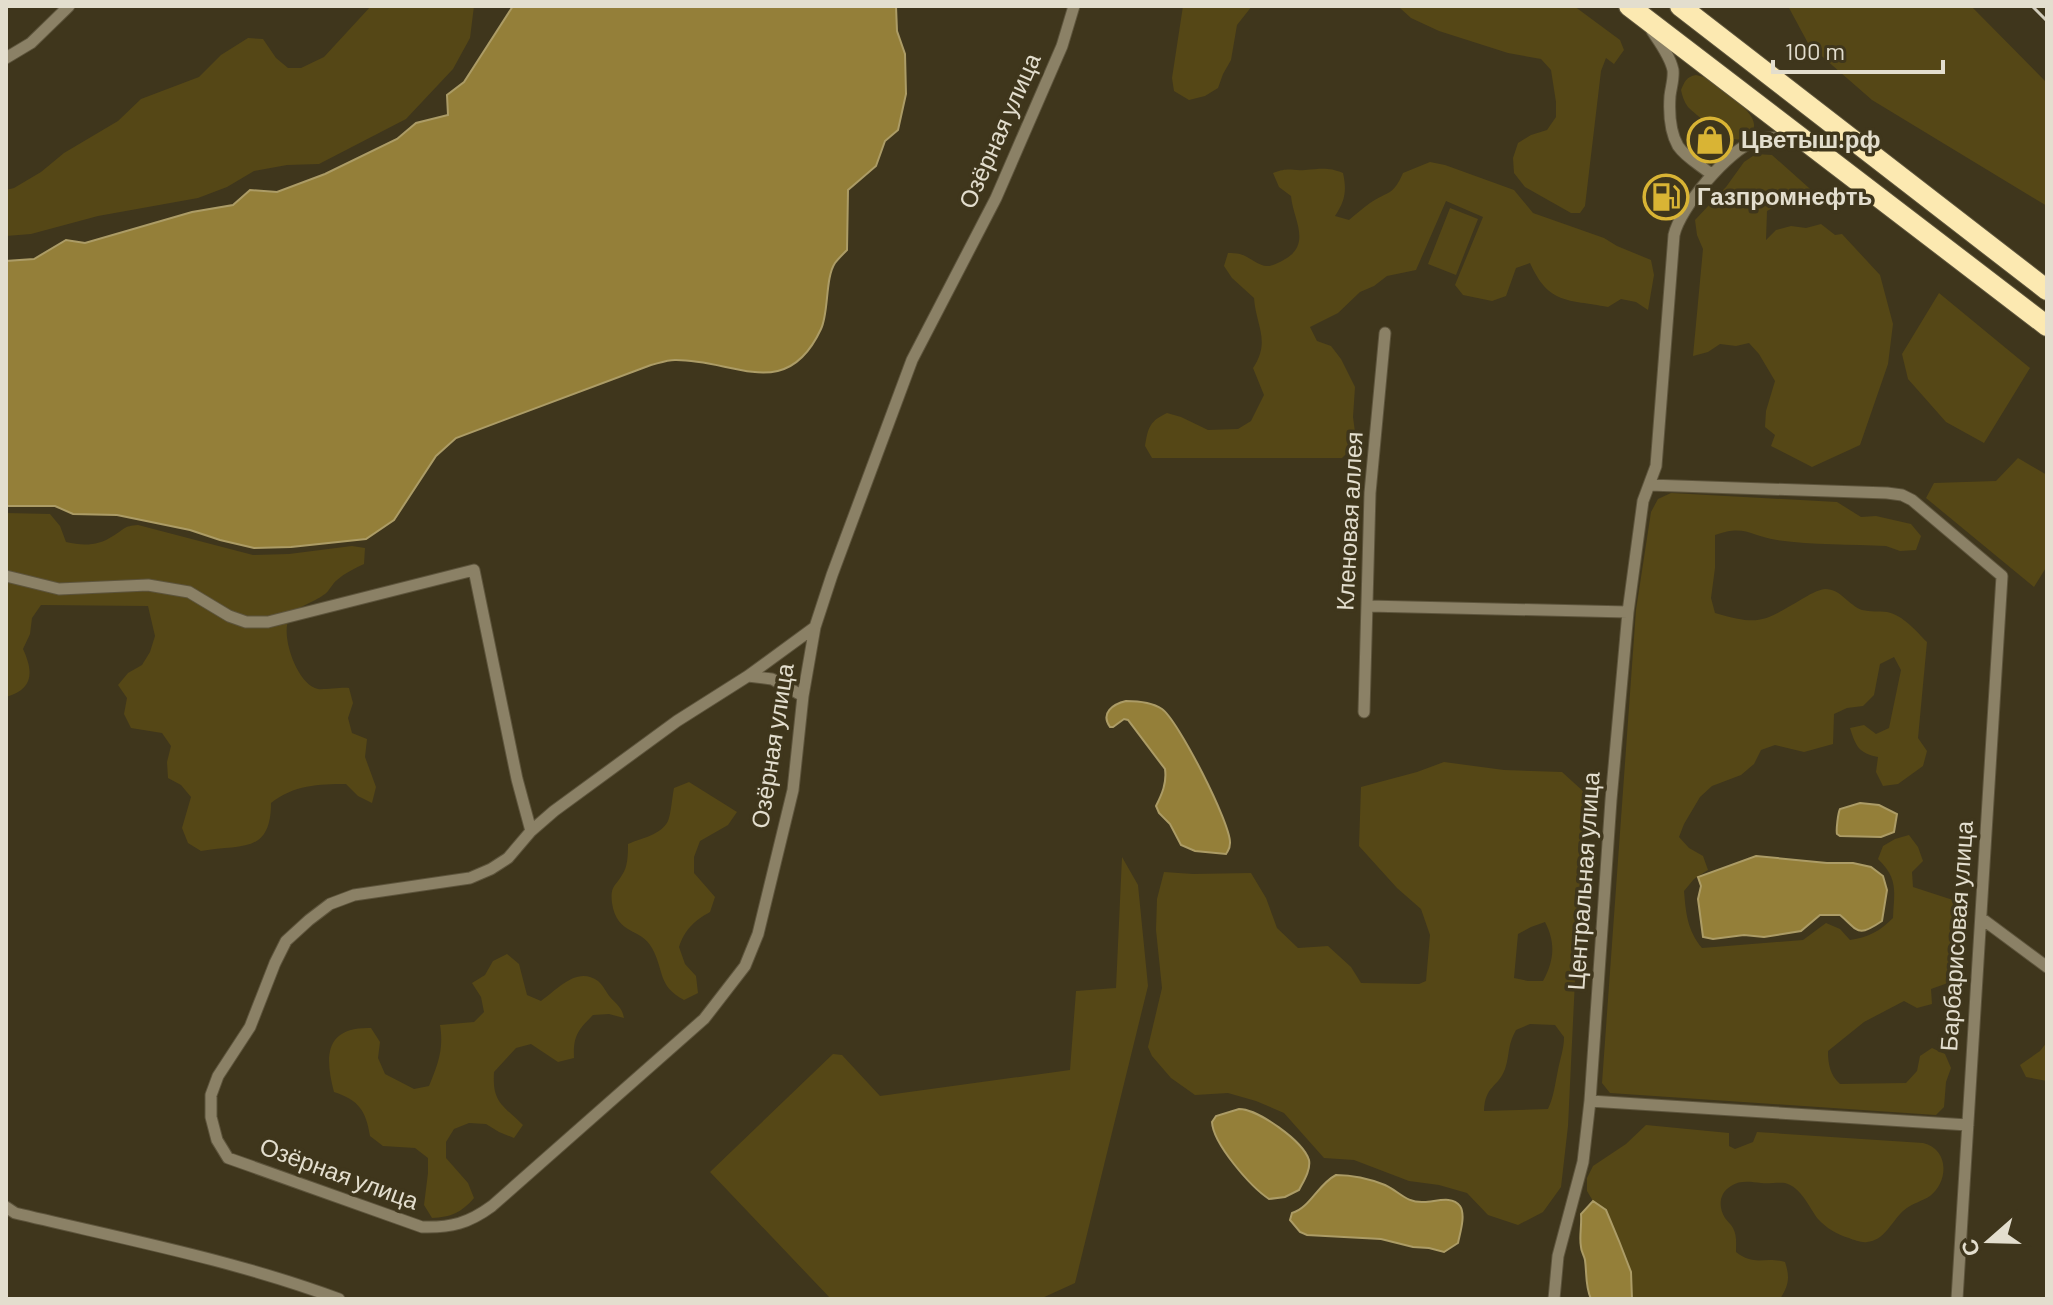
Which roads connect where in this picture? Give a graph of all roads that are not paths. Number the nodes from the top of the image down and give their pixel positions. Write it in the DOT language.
graph roads {
  1 [pos="69,6"];
  2 [pos="1074,6"];
  3 [pos="1680,6"];
  4 [pos="1635,11"];
  5 [pos="6,58"];
  6 [pos="1817,151"];
  7 [pos="1712,175"];
  8 [pos="2047,290"];
  9 [pos="2047,326"];
  10 [pos="1385,333"];
  11 [pos="1649,485"];
  12 [pos="6,576"];
  13 [pos="1368,606"];
  14 [pos="1628,612"];
  15 [pos="815,627"];
  16 [pos="748,676"];
  17 [pos="803,696"];
  18 [pos="1364,712"];
  19 [pos="531,831"];
  20 [pos="1981,918"];
  21 [pos="2047,967"];
  22 [pos="1590,1101"];
  23 [pos="1968,1125"];
  24 [pos="6,1207"];
  25 [pos="339,1299"];
  26 [pos="1554,1299"];
  27 [pos="1957,1299"];
  1 -- 5 [label="street"];
  2 -- 15 [label="street, Озёрная улица"];
  3 -- 8 [label="highway"];
  4 -- 6 [label="highway"];
  4 -- 7 [label="street"];
  6 -- 7 [label="street"];
  6 -- 9 [label="highway"];
  7 -- 11 [label="street, Центральная улица"];
  10 -- 13 [label="street, Кленовая аллея"];
  11 -- 14 [label="street, Центральная улица"];
  11 -- 20 [label="street, Барбарисовая улица"];
  12 -- 19 [label="street"];
  13 -- 14 [label="street"];
  13 -- 18 [label="street, Кленовая аллея"];
  14 -- 22 [label="street, Центральная улица"];
  15 -- 16 [label="street, Озёрная улица"];
  15 -- 17 [label="street, Озёрная улица"];
  16 -- 17 [label="street"];
  16 -- 19 [label="street, Озёрная улица"];
  17 -- 19 [label="street, Озёрная улица"];
  20 -- 21 [label="street"];
  20 -- 23 [label="street, Барбарисовая улица"];
  22 -- 23 [label="street"];
  22 -- 26 [label="street, Центральная улица"];
  23 -- 27 [label="street, Барбарисовая улица"];
  24 -- 25 [label="street"];
}
